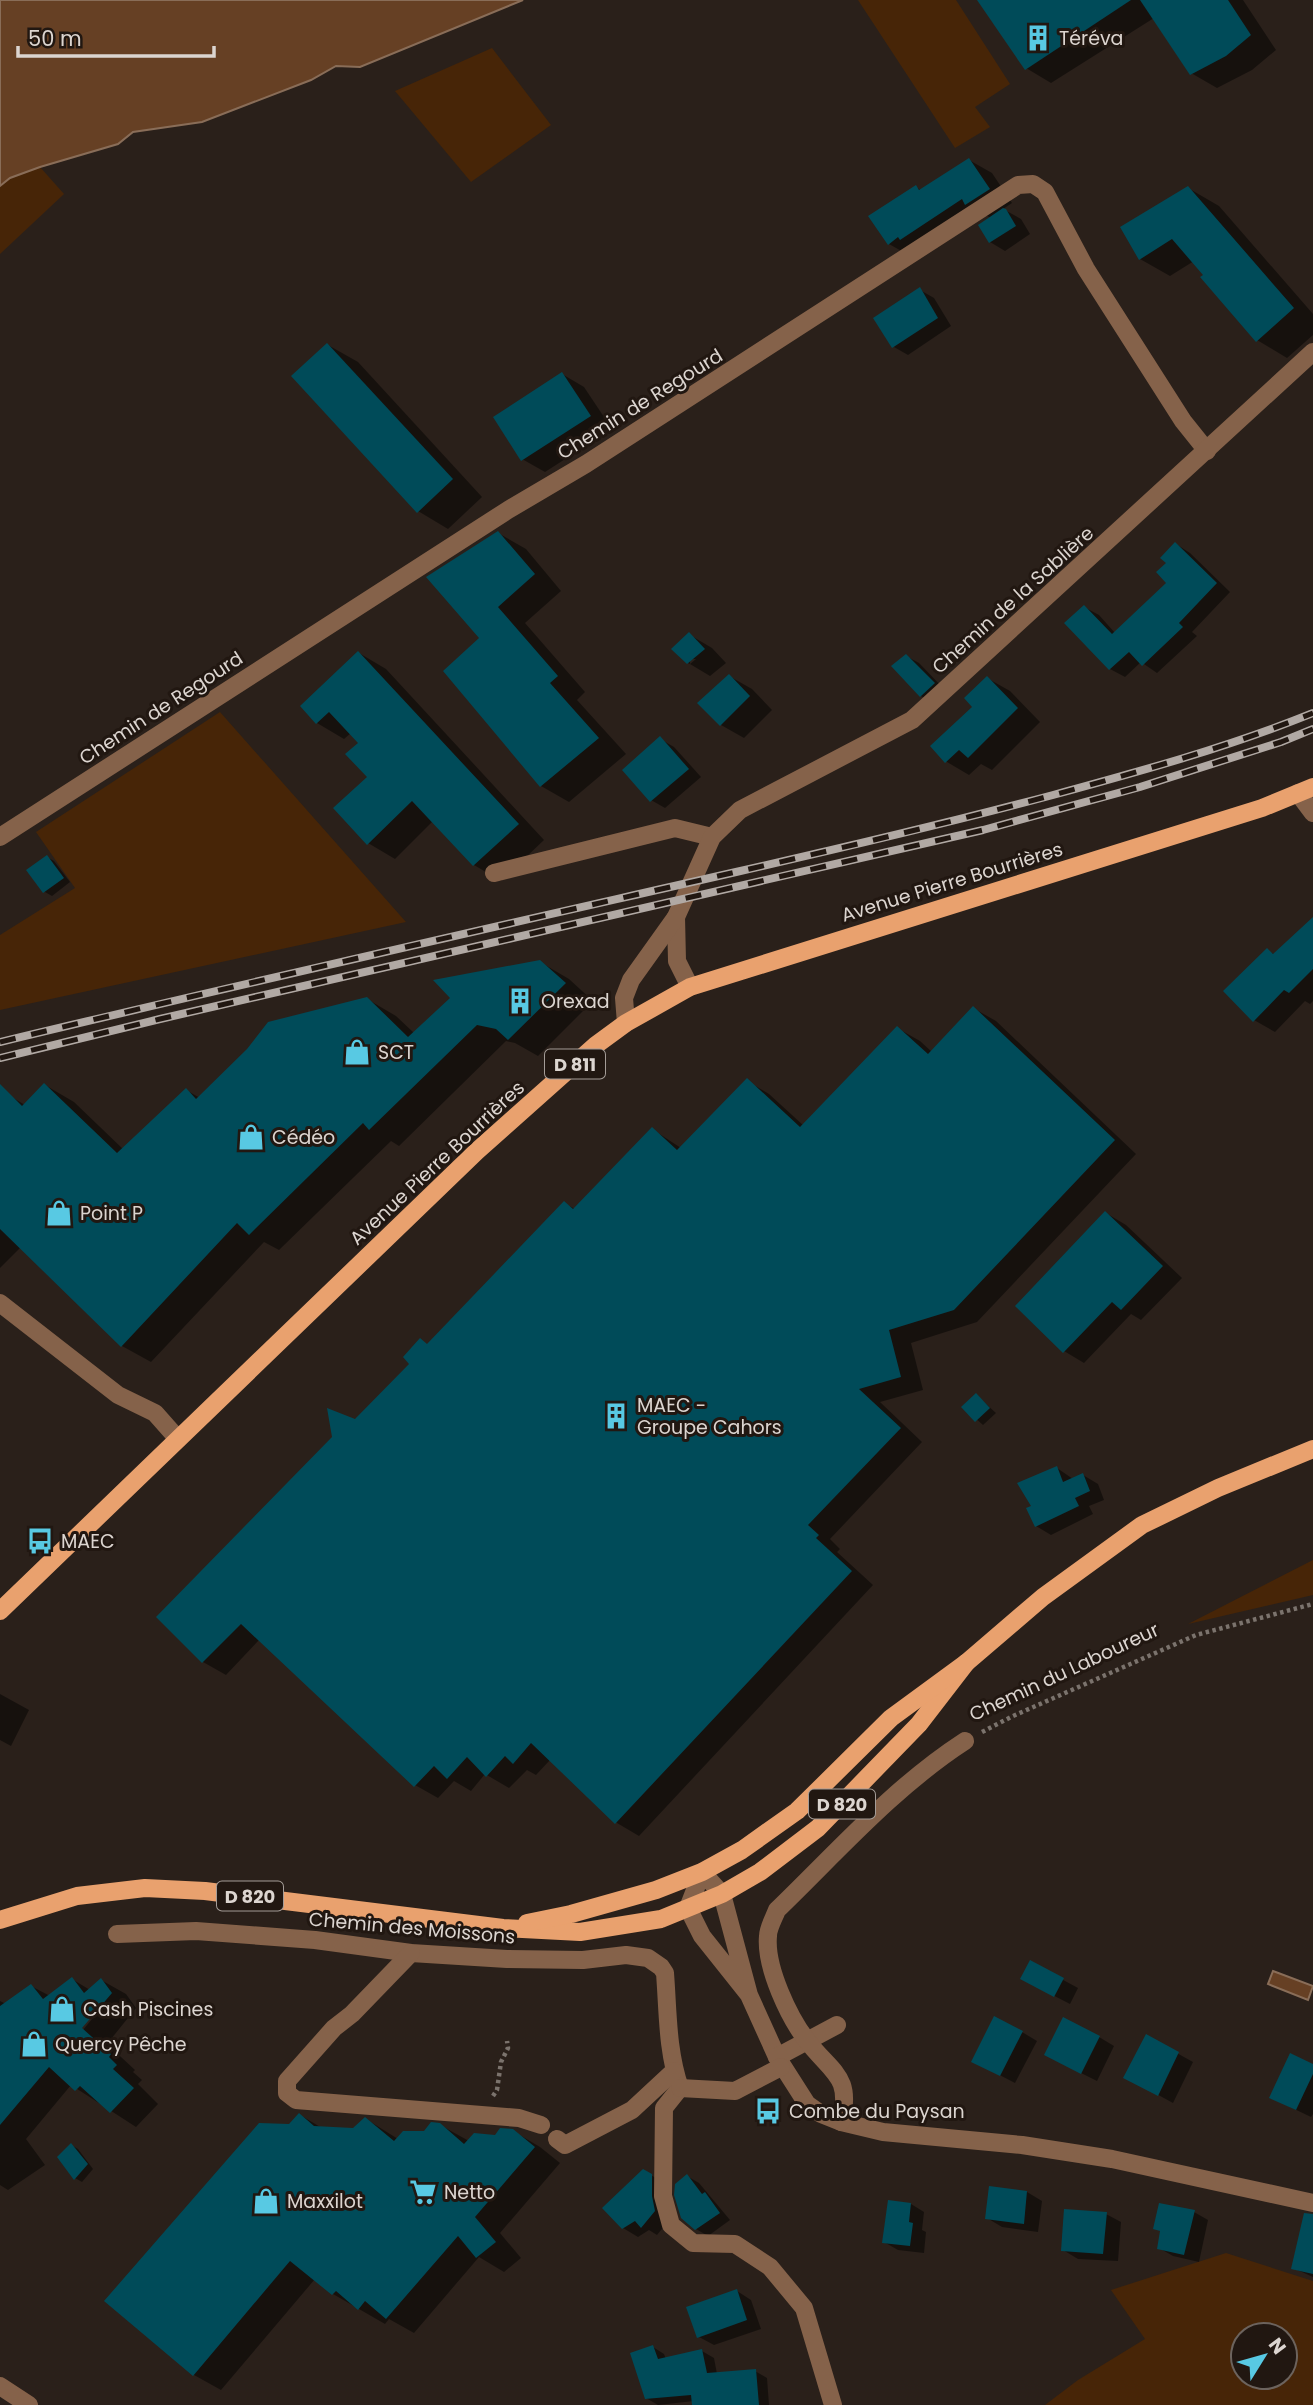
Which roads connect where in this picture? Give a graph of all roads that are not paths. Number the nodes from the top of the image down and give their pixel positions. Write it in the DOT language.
graph roads {
  1 [pos="1313,352"];
  2 [pos="1207,451"];
  3 [pos="1306,790"];
  4 [pos="1313,813"];
  5 [pos="0,837"];
  6 [pos="712,837"];
  7 [pos="494,873"];
  8 [pos="676,917"];
  9 [pos="690,987"];
  10 [pos="626,1023"];
  11 [pos="0,1303"];
  12 [pos="178,1439"];
  13 [pos="1313,1449"];
  14 [pos="0,1611"];
  15 [pos="966,1663"];
  16 [pos="965,1741"];
  17 [pos="702,1871"];
  18 [pos="722,1894"];
  19 [pos="688,1908"];
  20 [pos="0,1920"];
  21 [pos="503,1928"];
  22 [pos="117,1934"];
  23 [pos="411,1953"];
  24 [pos="749,1995"];
  25 [pos="837,2025"];
  26 [pos="808,2042"];
  27 [pos="779,2062"];
  28 [pos="677,2080"];
  29 [pos="841,2122"];
  30 [pos="541,2125"];
  31 [pos="557,2140"];
  32 [pos="1313,2203"];
  33 [pos="0,2386"];
  34 [pos="29,2405"];
  35 [pos="833,2405"];
  1 -- 2 [label="street, Chemin de la Sablière"];
  2 -- 5 [label="street, Chemin de Regourd"];
  2 -- 6 [label="street, Chemin de la Sablière"];
  3 -- 4 [label="street"];
  3 -- 9 [label="main road, Avenue Pierre Bourrières / D 811"];
  6 -- 7 [label="street"];
  6 -- 8 [label="street, Chemin de la Sablière"];
  8 -- 9 [label="street, Chemin de la Sablière"];
  8 -- 10 [label="street, Chemin de la Sablière"];
  9 -- 10 [label="main road, Avenue Pierre Bourrières / D 811"];
  10 -- 12 [label="main road, Avenue Pierre Bourrières / D 811"];
  11 -- 12 [label="street"];
  12 -- 14 [label="main road, Avenue Pierre Bourrières / D 811"];
  13 -- 15 [label="main road, D 820"];
  15 -- 17 [label="main road, D 820"];
  15 -- 18 [label="main road, D 820"];
  16 -- 26 [label="street, Chemin du Laboureur"];
  17 -- 18 [label="street"];
  17 -- 19 [label="street"];
  17 -- 21 [label="main road, D 820"];
  18 -- 19 [label="main road, D 820"];
  18 -- 24 [label="street"];
  19 -- 21 [label="main road, D 820"];
  19 -- 24 [label="street"];
  20 -- 21 [label="main road, D 820"];
  22 -- 23 [label="street, Chemin des Moissons"];
  23 -- 28 [label="street, Chemin des Moissons"];
  23 -- 30 [label="street"];
  24 -- 27 [label="street"];
  25 -- 26 [label="street"];
  26 -- 27 [label="street"];
  26 -- 29 [label="street, Chemin du Laboureur"];
  27 -- 28 [label="street"];
  27 -- 29 [label="street"];
  28 -- 31 [label="street"];
  28 -- 35 [label="street"];
  29 -- 32 [label="street"];
  33 -- 34 [label="street"];
}
